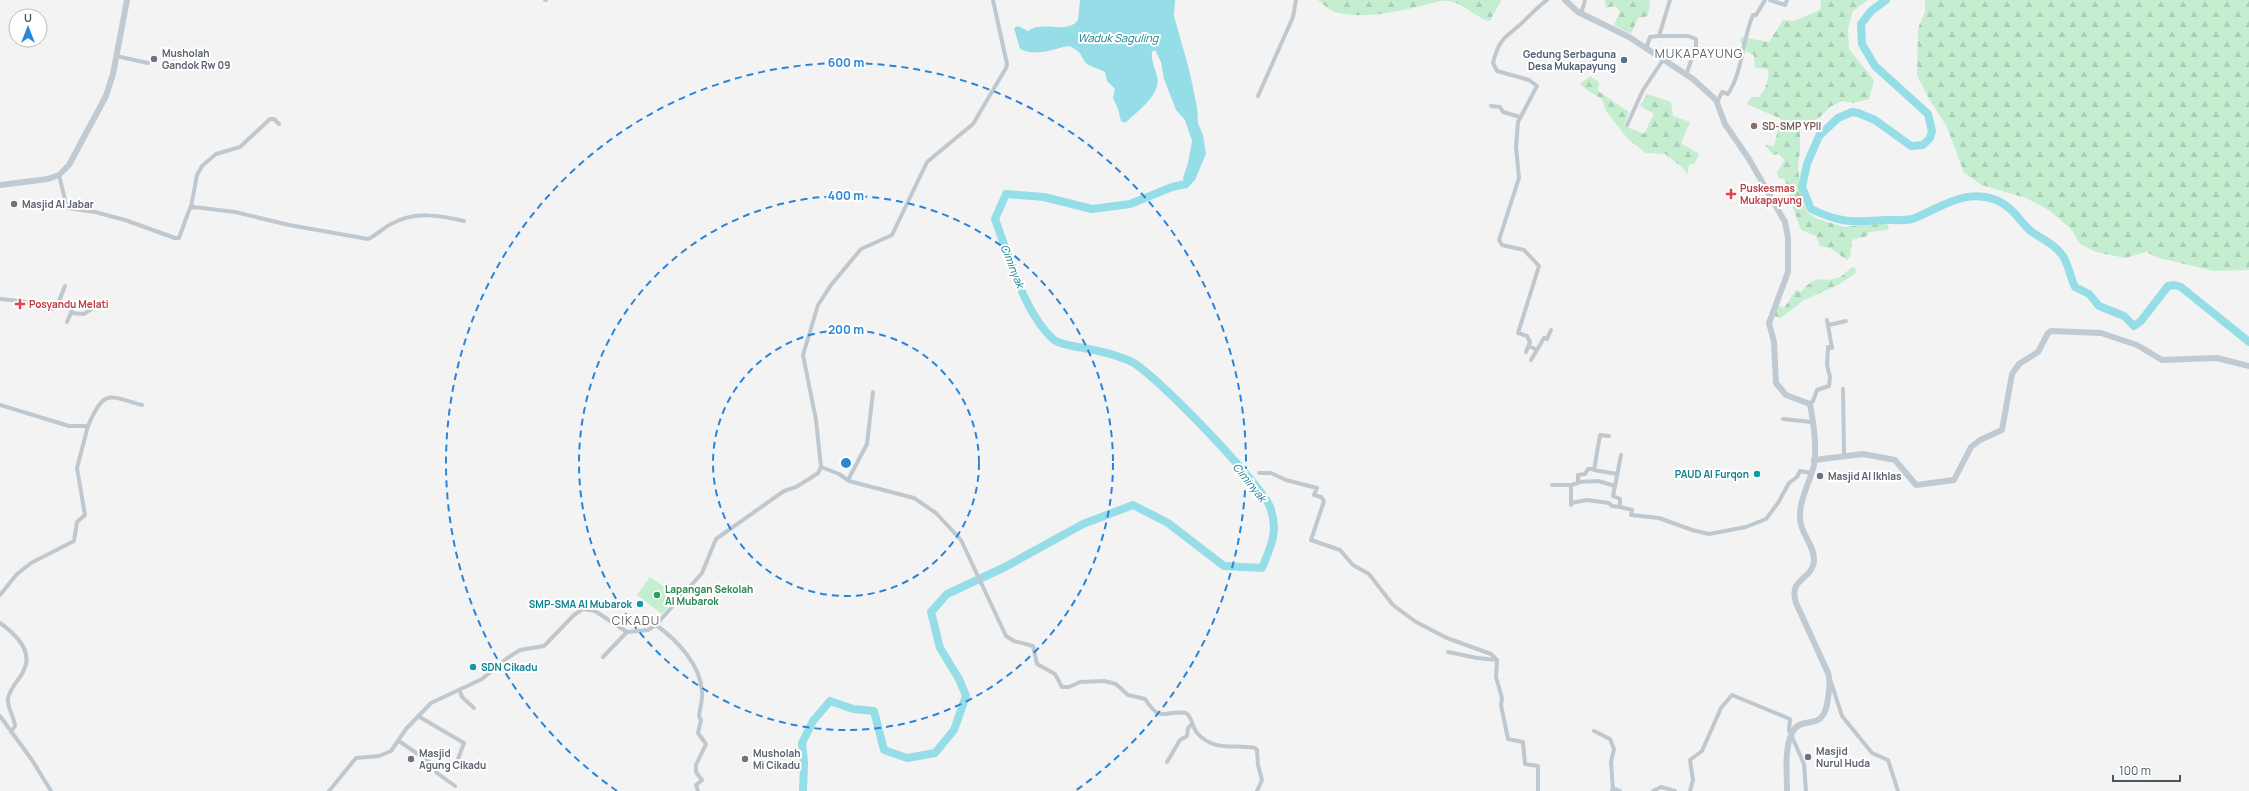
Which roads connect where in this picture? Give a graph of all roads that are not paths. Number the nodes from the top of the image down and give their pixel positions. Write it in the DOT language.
graph roads {
  1 [pos="127,0"];
  2 [pos="993,0"];
  3 [pos="1296,0"];
  4 [pos="1547,0"];
  5 [pos="1565,0"];
  6 [pos="1585,0"];
  7 [pos="1670,0"];
  8 [pos="1765,0"];
  9 [pos="1770,0"];
  10 [pos="1787,0"];
  11 [pos="1582,14"];
  12 [pos="1659,36"];
  13 [pos="1646,49"];
  14 [pos="116,56"];
  15 [pos="1663,60"];
  16 [pos="148,63"];
  17 [pos="1686,75"];
  18 [pos="1258,96"];
  19 [pos="1717,103"];
  20 [pos="1491,106"];
  21 [pos="1520,117"];
  22 [pos="278,124"];
  23 [pos="1627,125"];
  24 [pos="59,175"];
  25 [pos="0,185"];
  26 [pos="191,208"];
  27 [pos="464,220"];
  28 [pos="65,286"];
  29 [pos="0,299"];
  30 [pos="59,301"];
  31 [pos="97,305"];
  32 [pos="71,313"];
  33 [pos="1846,321"];
  34 [pos="67,322"];
  35 [pos="1551,330"];
  36 [pos="1530,346"];
  37 [pos="1537,350"];
  38 [pos="1526,352"];
  39 [pos="1531,360"];
  40 [pos="2249,366"];
  41 [pos="1843,389"];
  42 [pos="873,392"];
  43 [pos="1810,404"];
  44 [pos="0,405"];
  45 [pos="142,406"];
  46 [pos="1783,419"];
  47 [pos="1812,422"];
  48 [pos="88,426"];
  49 [pos="1609,436"];
  50 [pos="1621,455"];
  51 [pos="1844,455"];
  52 [pos="1814,460"];
  53 [pos="821,468"];
  54 [pos="1594,469"];
  55 [pos="1259,473"];
  56 [pos="1811,473"];
  57 [pos="1617,474"];
  58 [pos="848,480"];
  59 [pos="1578,482"];
  60 [pos="1552,486"];
  61 [pos="1571,486"];
  62 [pos="1615,486"];
  63 [pos="1620,507"];
  64 [pos="0,595"];
  65 [pos="0,623"];
  66 [pos="656,625"];
  67 [pos="627,632"];
  68 [pos="1448,652"];
  69 [pos="603,657"];
  70 [pos="1497,660"];
  71 [pos="1829,677"];
  72 [pos="460,691"];
  73 [pos="474,708"];
  74 [pos="0,716"];
  75 [pos="418,716"];
  76 [pos="1192,724"];
  77 [pos="11,732"];
  78 [pos="1594,732"];
  79 [pos="1791,736"];
  80 [pos="399,741"];
  81 [pos="458,759"];
  82 [pos="1167,762"];
  83 [pos="456,786"];
  84 [pos="1613,790"];
  85 [pos="51,791"];
  86 [pos="329,791"];
  87 [pos="698,791"];
  88 [pos="1257,791"];
  89 [pos="1538,791"];
  90 [pos="1620,791"];
  91 [pos="1653,791"];
  92 [pos="1675,791"];
  93 [pos="1690,791"];
  94 [pos="1786,791"];
  95 [pos="1806,791"];
  96 [pos="1898,791"];
  1 -- 14 [label="street"];
  2 -- 53 [label="street"];
  3 -- 18 [label="street"];
  4 -- 21 [label="street"];
  5 -- 11 [label="street"];
  6 -- 11 [label="street"];
  7 -- 12 [label="street"];
  8 -- 19 [label="street"];
  9 -- 10 [label="street"];
  11 -- 13 [label="street"];
  12 -- 13 [label="street"];
  12 -- 17 [label="street"];
  13 -- 15 [label="street"];
  14 -- 16 [label="street"];
  14 -- 24 [label="street"];
  15 -- 17 [label="street"];
  15 -- 23 [label="street"];
  17 -- 19 [label="street"];
  19 -- 43 [label="street"];
  20 -- 21 [label="street"];
  21 -- 36 [label="street"];
  22 -- 26 [label="street"];
  24 -- 25 [label="street"];
  24 -- 26 [label="street"];
  26 -- 27 [label="street"];
  28 -- 30 [label="street"];
  29 -- 30 [label="street"];
  30 -- 32 [label="street"];
  31 -- 32 [label="street"];
  32 -- 34 [label="street"];
  33 -- 43 [label="street"];
  35 -- 37 [label="street"];
  36 -- 37 [label="street"];
  36 -- 38 [label="street"];
  37 -- 39 [label="street"];
  40 -- 51 [label="street"];
  41 -- 51 [label="street"];
  42 -- 58 [label="street"];
  43 -- 47 [label="street"];
  44 -- 48 [label="street"];
  45 -- 48 [label="street"];
  46 -- 47 [label="street"];
  47 -- 52 [label="street"];
  48 -- 64 [label="street"];
  49 -- 54 [label="street"];
  50 -- 57 [label="street"];
  51 -- 52 [label="street"];
  52 -- 56 [label="street"];
  53 -- 58 [label="street"];
  53 -- 66 [label="street"];
  54 -- 57 [label="street"];
  54 -- 59 [label="street"];
  55 -- 70 [label="street"];
  56 -- 63 [label="street"];
  56 -- 71 [label="street"];
  57 -- 62 [label="street"];
  58 -- 76 [label="street"];
  59 -- 61 [label="street"];
  59 -- 62 [label="street"];
  60 -- 61 [label="street"];
  61 -- 63 [label="street"];
  62 -- 63 [label="street"];
  65 -- 77 [label="street"];
  66 -- 67 [label="street"];
  66 -- 87 [label="street"];
  67 -- 69 [label="street"];
  67 -- 72 [label="street"];
  68 -- 70 [label="street"];
  70 -- 89 [label="street"];
  71 -- 79 [label="street"];
  71 -- 96 [label="street"];
  72 -- 73 [label="street"];
  72 -- 75 [label="street"];
  74 -- 77 [label="street"];
  75 -- 80 [label="street"];
  75 -- 81 [label="street"];
  76 -- 82 [label="street"];
  76 -- 88 [label="street"];
  77 -- 85 [label="street"];
  78 -- 84 [label="street"];
  79 -- 93 [label="street"];
  79 -- 94 [label="street"];
  79 -- 95 [label="street"];
  80 -- 83 [label="street"];
  80 -- 86 [label="street"];
  84 -- 90 [label="street"];
  91 -- 92 [label="street"];
}
